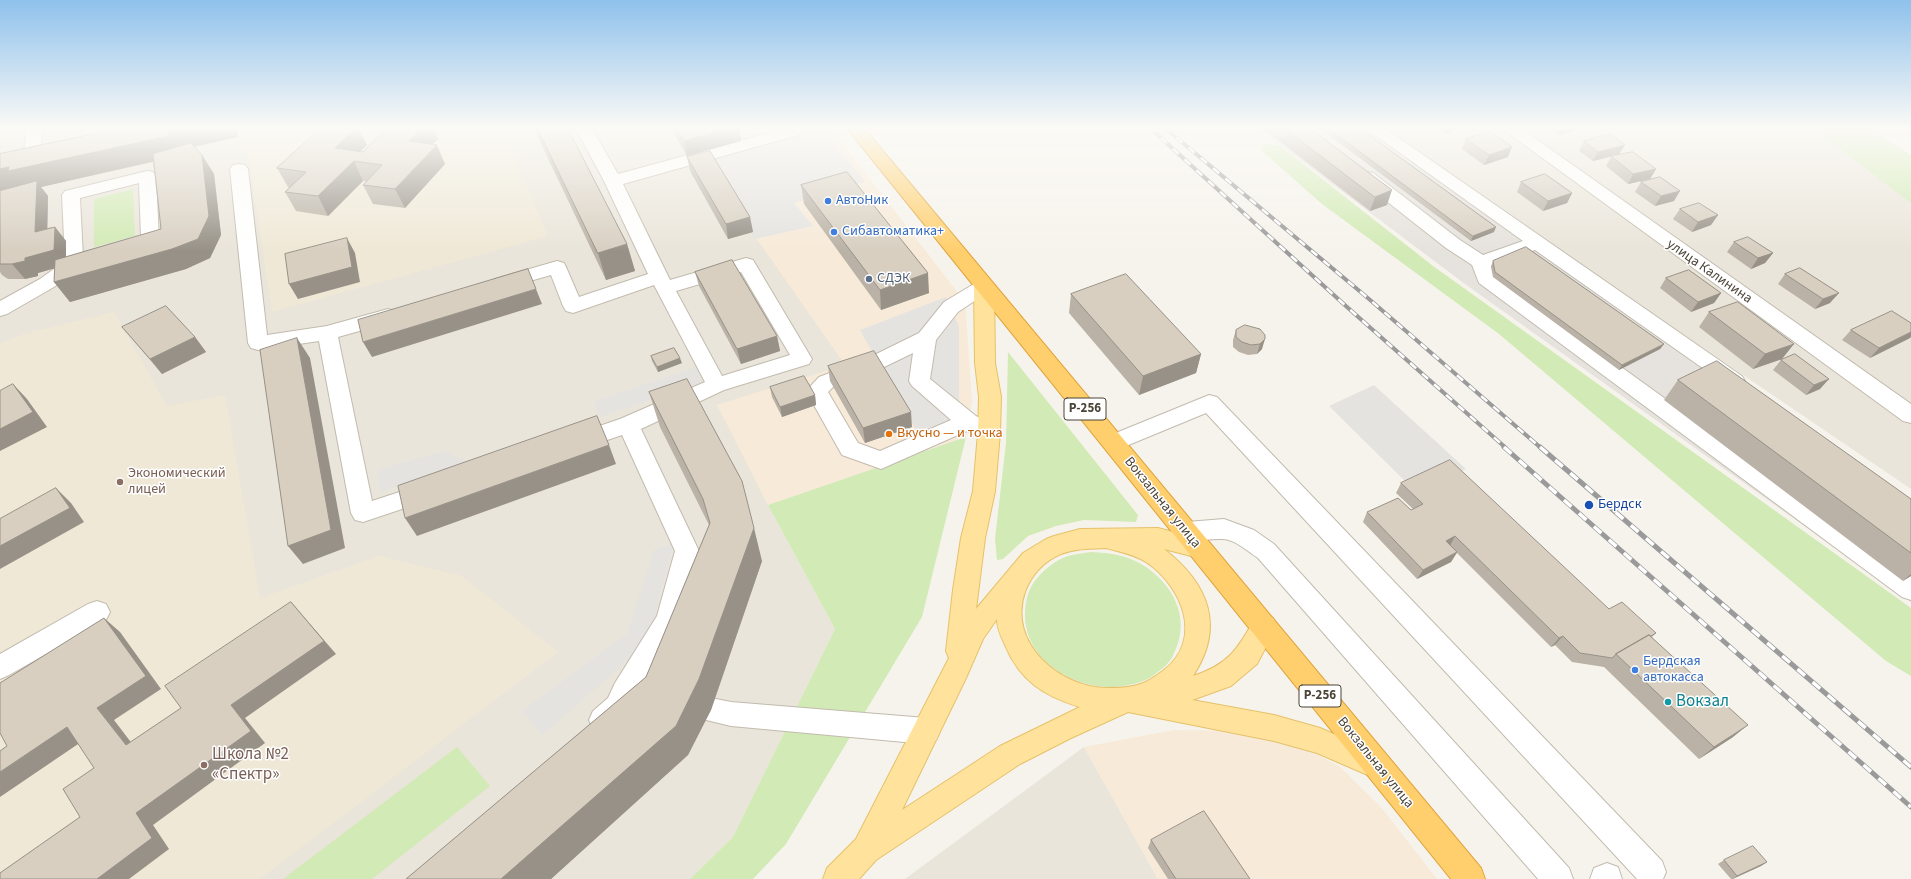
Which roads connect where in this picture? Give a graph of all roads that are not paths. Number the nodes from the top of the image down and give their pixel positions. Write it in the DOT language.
graph roads {
  1 [pos="606,168"];
  2 [pos="661,168"];
  3 [pos="887,168"];
  4 [pos="1356,168"];
  5 [pos="1429,168"];
  6 [pos="1564,168"];
  7 [pos="238,169"];
  8 [pos="613,181"];
  9 [pos="1536,243"];
  10 [pos="1481,262"];
  11 [pos="74,264"];
  12 [pos="662,283"];
  13 [pos="984,286"];
  14 [pos="480,289"];
  15 [pos="0,309"];
  16 [pos="411,309"];
  17 [pos="327,333"];
  18 [pos="926,338"];
  19 [pos="717,385"];
  20 [pos="1747,389"];
  21 [pos="1911,415"];
  22 [pos="968,422"];
  23 [pos="628,425"];
  24 [pos="989,433"];
  25 [pos="1114,443"];
  26 [pos="554,450"];
  27 [pos="450,484"];
  28 [pos="1107,539"];
  29 [pos="1193,540"];
  30 [pos="1017,579"];
  31 [pos="1911,590"];
  32 [pos="97,612"];
  33 [pos="1264,626"];
  34 [pos="0,667"];
  35 [pos="957,670"];
  36 [pos="1161,688"];
  37 [pos="1127,700"];
  38 [pos="711,710"];
  39 [pos="926,731"];
  40 [pos="588,732"];
  41 [pos="1377,766"];
  42 [pos="855,868"];
  43 [pos="1651,872"];
  44 [pos="1470,879"];
  45 [pos="1558,879"];
  1 -- 8 [label="street"];
  2 -- 8 [label="street"];
  3 -- 13 [label="highway, Вокзальная улица / Р-256"];
  4 -- 10 [label="street"];
  5 -- 9 [label="street"];
  6 -- 21 [label="street, улица Калинина"];
  7 -- 17 [label="street"];
  8 -- 12 [label="street"];
  9 -- 10 [label="street"];
  9 -- 20 [label="street"];
  10 -- 31 [label="street"];
  11 -- 11 [label="street"];
  11 -- 15 [label="street"];
  12 -- 14 [label="street"];
  12 -- 19 [label="street"];
  12 -- 19 [label="street"];
  13 -- 18 [label="street"];
  13 -- 24 [label="main road"];
  13 -- 25 [label="highway, Вокзальная улица / Р-256"];
  16 -- 17 [label="street"];
  17 -- 27 [label="street"];
  18 -- 22 [label="street"];
  18 -- 22 [label="street"];
  19 -- 23 [label="street"];
  22 -- 24 [label="street"];
  23 -- 26 [label="street"];
  23 -- 40 [label="street"];
  24 -- 35 [label="main road"];
  25 -- 29 [label="highway, Вокзальная улица / Р-256"];
  25 -- 43 [label="street"];
  28 -- 29 [label="main road"];
  28 -- 30 [label="main road"];
  28 -- 36 [label="main road"];
  29 -- 33 [label="highway, Вокзальная улица / Р-256"];
  29 -- 45 [label="street"];
  30 -- 35 [label="main road"];
  30 -- 37 [label="main road"];
  32 -- 34 [label="street"];
  33 -- 36 [label="main road"];
  33 -- 41 [label="highway, Вокзальная улица / Р-256"];
  35 -- 39 [label="main road"];
  36 -- 37 [label="main road"];
  37 -- 41 [label="main road"];
  37 -- 42 [label="main road"];
  38 -- 39 [label="street"];
  39 -- 42 [label="main road"];
  41 -- 44 [label="highway, Вокзальная улица / Р-256"];
}
